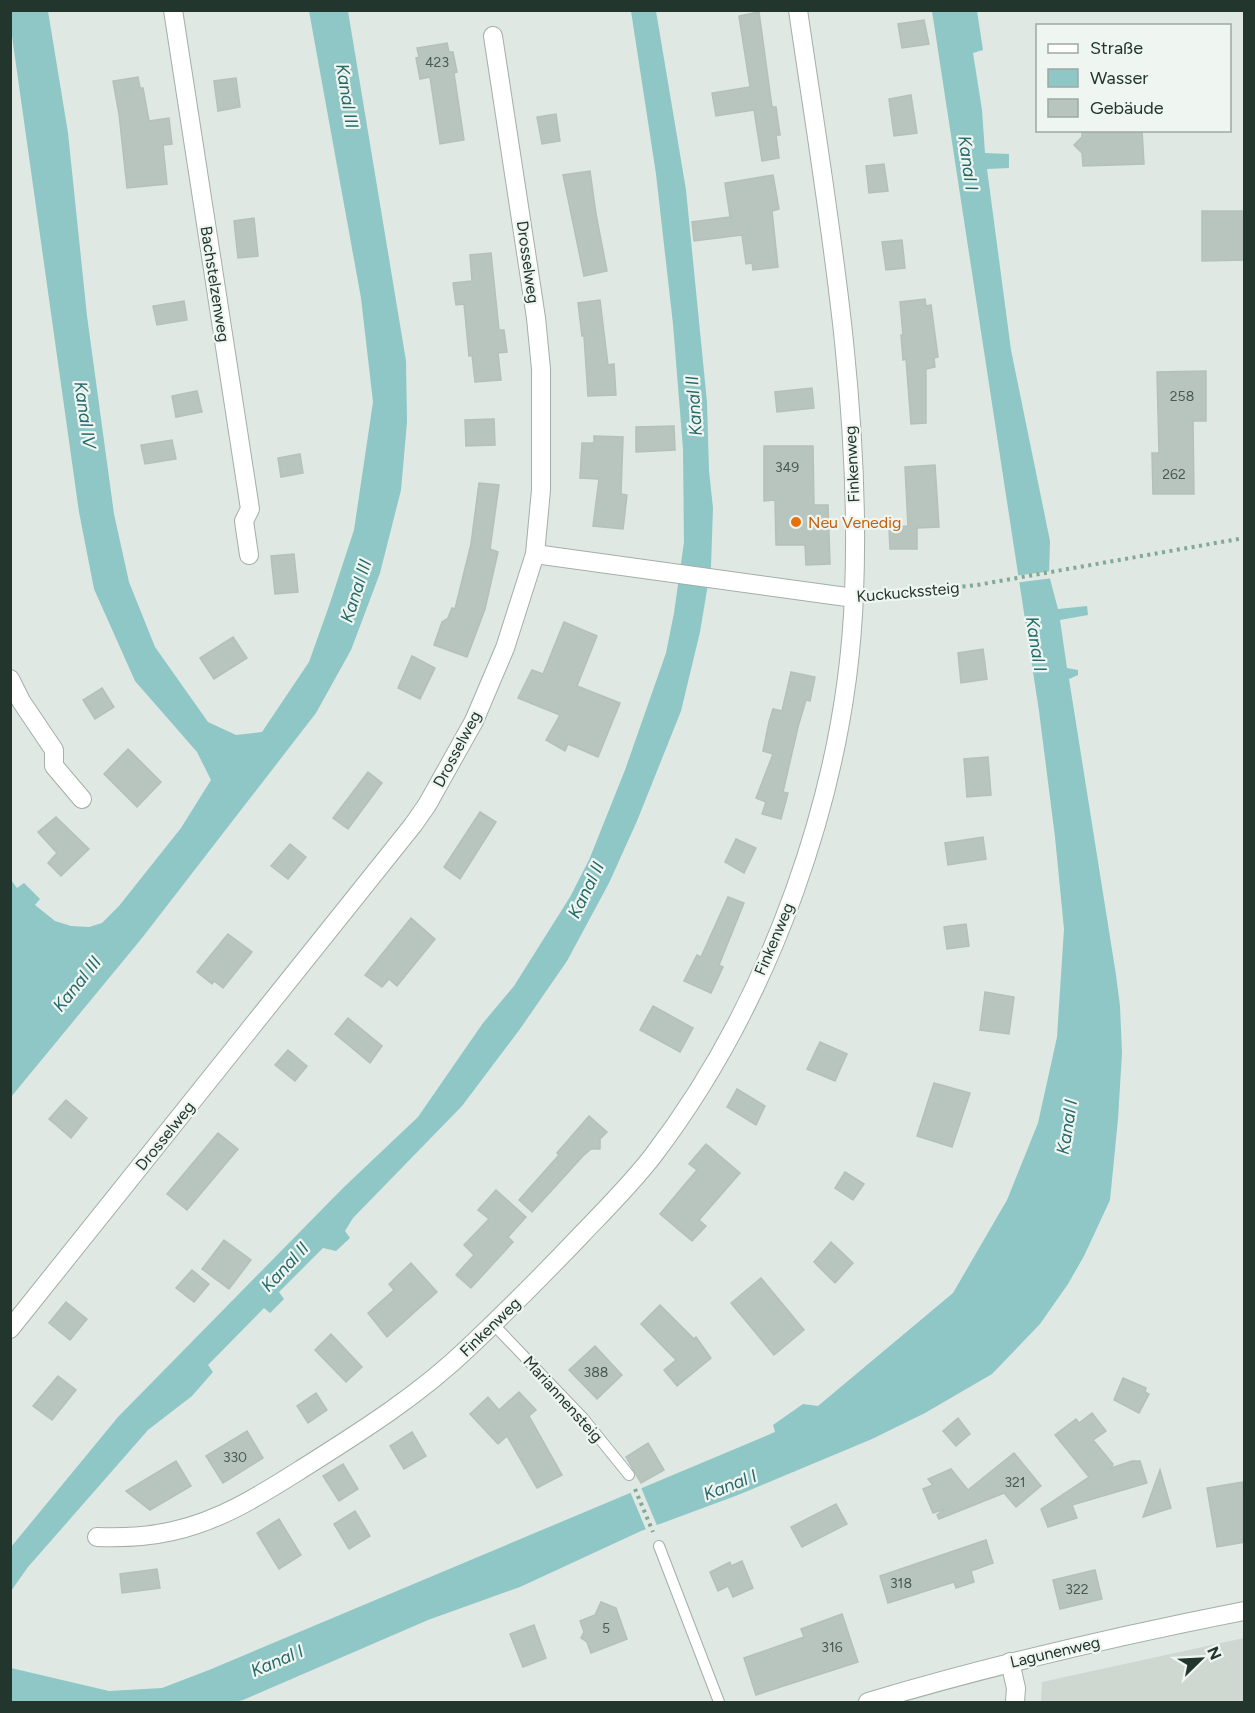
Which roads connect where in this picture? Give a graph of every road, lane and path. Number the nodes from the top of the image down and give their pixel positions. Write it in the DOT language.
graph roads {
  1 [pos="173,10"];
  2 [pos="798,10"];
  3 [pos="493,36"];
  4 [pos="1245,538"];
  5 [pos="535,554"];
  6 [pos="249,555"];
  7 [pos="854,598"];
  8 [pos="10,679"];
  9 [pos="82,799"];
  10 [pos="494,1325"];
  11 [pos="10,1329"];
  12 [pos="629,1475"];
  13 [pos="637,1492"];
  14 [pos="651,1526"];
  15 [pos="98,1537"];
  16 [pos="659,1546"];
  17 [pos="1245,1611"];
  18 [pos="1010,1662"];
  19 [pos="719,1702"];
  20 [pos="868,1702"];
  21 [pos="1016,1702"];
  1 -- 6 [label="street, Bachstelzenweg"];
  2 -- 7 [label="street, Finkenweg"];
  3 -- 5 [label="street, Drosselweg"];
  4 -- 7 [label="path, Kuckuckssteig"];
  5 -- 7 [label="street, Kuckuckssteig"];
  5 -- 11 [label="street, Drosselweg"];
  7 -- 10 [label="street, Finkenweg"];
  8 -- 9 [label="street"];
  10 -- 12 [label="lane, Mariannensteig"];
  10 -- 15 [label="street, Finkenweg"];
  13 -- 14 [label="path"];
  16 -- 19 [label="lane"];
  17 -- 18 [label="street, Lagunenweg"];
  18 -- 20 [label="street, Lagunenweg"];
  18 -- 21 [label="street"];
}
